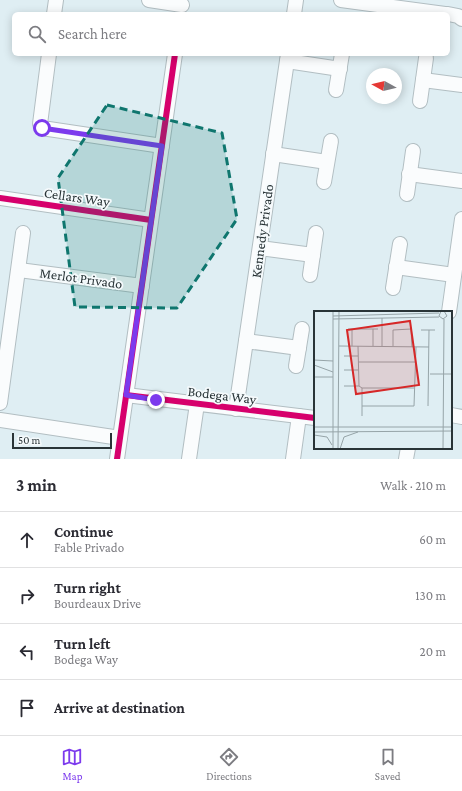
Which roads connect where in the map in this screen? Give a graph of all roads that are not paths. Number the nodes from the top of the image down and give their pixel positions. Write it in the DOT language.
graph roads {
  1 [pos="56,0"];
  2 [pos="149,0"];
  3 [pos="296,0"];
  4 [pos="341,0"];
  5 [pos="182,6"];
  6 [pos="54,12"];
  7 [pos="294,12"];
  8 [pos="430,12"];
  9 [pos="450,14"];
  10 [pos="462,19"];
  11 [pos="49,56"];
  12 [pos="175,56"];
  13 [pos="342,56"];
  14 [pos="288,57"];
  15 [pos="426,58"];
  16 [pos="340,69"];
  17 [pos="423,80"];
  18 [pos="462,85"];
  19 [pos="336,90"];
  20 [pos="420,101"];
  21 [pos="331,141"];
  22 [pos="162,146"];
  23 [pos="413,151"];
  24 [pos="274,154"];
  25 [pos="327,162"];
  26 [pos="409,174"];
  27 [pos="462,181"];
  28 [pos="324,182"];
  29 [pos="406,194"];
  30 [pos="0,198"];
  31 [pos="462,219"];
  32 [pos="151,220"];
  33 [pos="23,233"];
  34 [pos="316,233"];
  35 [pos="400,244"];
  36 [pos="260,248"];
  37 [pos="313,256"];
  38 [pos="396,267"];
  39 [pos="19,270"];
  40 [pos="310,275"];
  41 [pos="454,275"];
  42 [pos="142,286"];
  43 [pos="394,288"];
  44 [pos="449,311"];
  45 [pos="302,329"];
  46 [pos="246,341"];
  47 [pos="299,348"];
  48 [pos="296,366"];
  49 [pos="126,395"];
  50 [pos="0,403"];
  51 [pos="197,404"];
  52 [pos="236,409"];
  53 [pos="452,415"];
  54 [pos="299,416"];
  55 [pos="462,416"];
  56 [pos="314,418"];
  57 [pos="0,420"];
  58 [pos="120,438"];
  59 [pos="408,449"];
  60 [pos="117,459"];
  61 [pos="189,459"];
  62 [pos="293,459"];
  63 [pos="406,459"];
  1 -- 6 [label="street"];
  2 -- 5 [label="street"];
  3 -- 7 [label="street"];
  4 -- 8 [label="street"];
  9 -- 10 [label="street"];
  11 -- 22 [label="street"];
  12 -- 22 [label="street"];
  13 -- 16 [label="street"];
  14 -- 16 [label="street"];
  14 -- 24 [label="street, Kennedy Privado"];
  15 -- 17 [label="street"];
  16 -- 19 [label="street"];
  17 -- 18 [label="street"];
  17 -- 20 [label="street"];
  21 -- 25 [label="street"];
  22 -- 32 [label="street"];
  23 -- 26 [label="street"];
  24 -- 25 [label="street"];
  24 -- 36 [label="street, Kennedy Privado"];
  25 -- 28 [label="street"];
  26 -- 27 [label="street"];
  26 -- 29 [label="street"];
  30 -- 32 [label="street, Cellars Way"];
  31 -- 41 [label="street"];
  32 -- 42 [label="street"];
  33 -- 39 [label="street"];
  34 -- 37 [label="street"];
  35 -- 38 [label="street"];
  36 -- 37 [label="street"];
  36 -- 46 [label="street, Kennedy Privado"];
  37 -- 40 [label="street"];
  38 -- 41 [label="street"];
  38 -- 43 [label="street"];
  39 -- 42 [label="street, Merlot Privado"];
  39 -- 50 [label="street"];
  41 -- 44 [label="street"];
  42 -- 49 [label="street"];
  45 -- 47 [label="street"];
  46 -- 47 [label="street"];
  46 -- 52 [label="street, Kennedy Privado"];
  47 -- 48 [label="street"];
  49 -- 51 [label="street, Bodega Way"];
  49 -- 58 [label="street"];
  51 -- 52 [label="street, Bodega Way"];
  51 -- 61 [label="street"];
  52 -- 54 [label="street, Bodega Way"];
  53 -- 55 [label="street"];
  54 -- 56 [label="street, Bodega Way"];
  54 -- 62 [label="street"];
  57 -- 58 [label="street"];
  58 -- 60 [label="street"];
  59 -- 63 [label="street"];
}
